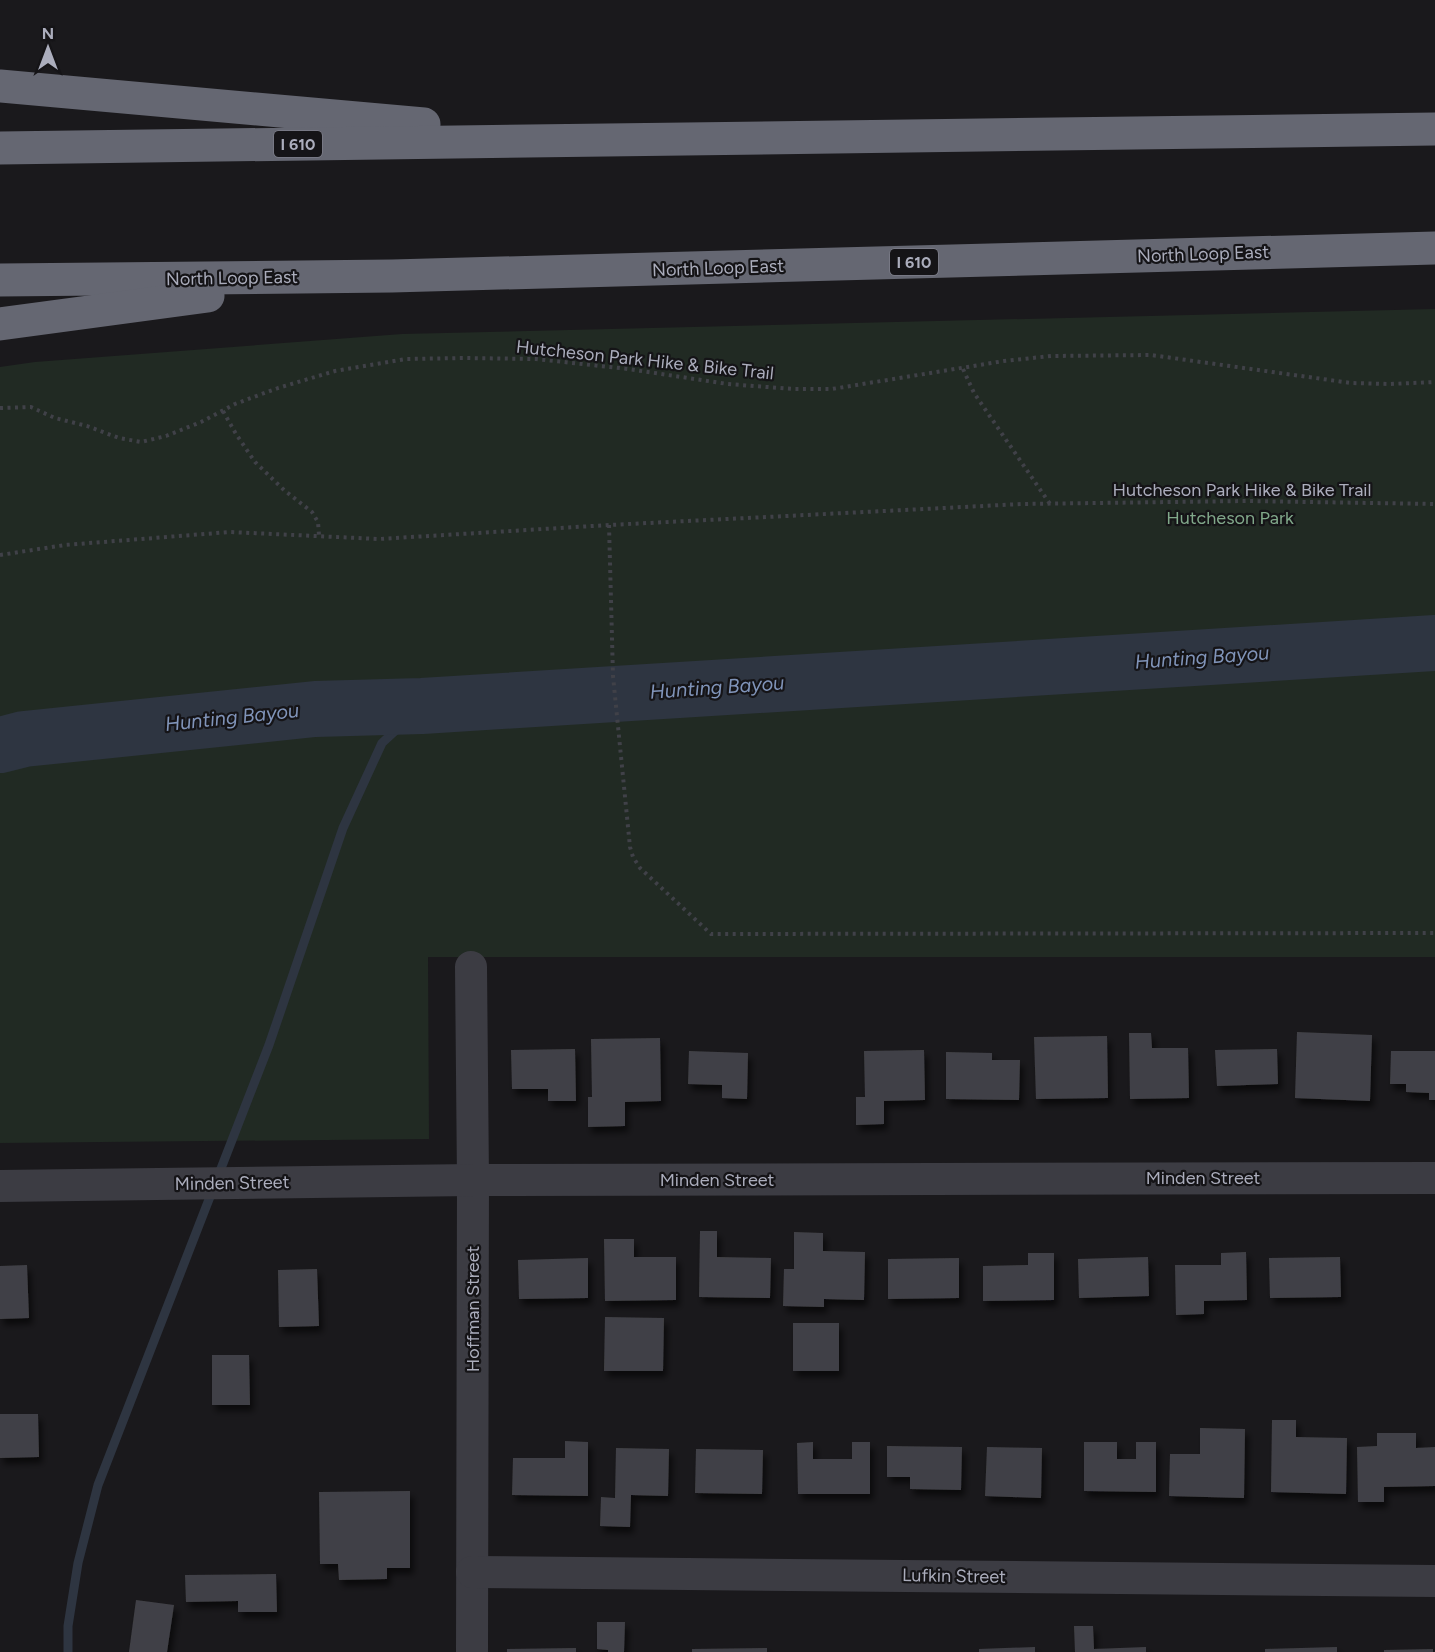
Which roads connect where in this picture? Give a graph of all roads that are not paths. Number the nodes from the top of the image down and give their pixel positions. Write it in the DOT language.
graph roads {
  1 [pos="0,86"];
  2 [pos="1435,129"];
  3 [pos="596,140"];
  4 [pos="0,148"];
  5 [pos="1435,248"];
  6 [pos="392,276"];
  7 [pos="0,280"];
  8 [pos="0,324"];
  9 [pos="471,967"];
  10 [pos="1435,1178"];
  11 [pos="473,1180"];
  12 [pos="0,1186"];
  13 [pos="472,1572"];
  14 [pos="1435,1581"];
  15 [pos="472,1652"];
  1 -- 3 [label="highway"];
  2 -- 3 [label="highway, I 610"];
  3 -- 4 [label="highway, I 610"];
  5 -- 6 [label="highway, North Loop East / I 610"];
  6 -- 7 [label="highway, North Loop East / I 610"];
  6 -- 8 [label="highway"];
  9 -- 11 [label="street, Hoffman Street"];
  10 -- 11 [label="street, Minden Street"];
  11 -- 12 [label="street, Minden Street"];
  11 -- 13 [label="street, Hoffman Street"];
  13 -- 14 [label="street, Lufkin Street"];
  13 -- 15 [label="street, Hoffman Street"];
}
